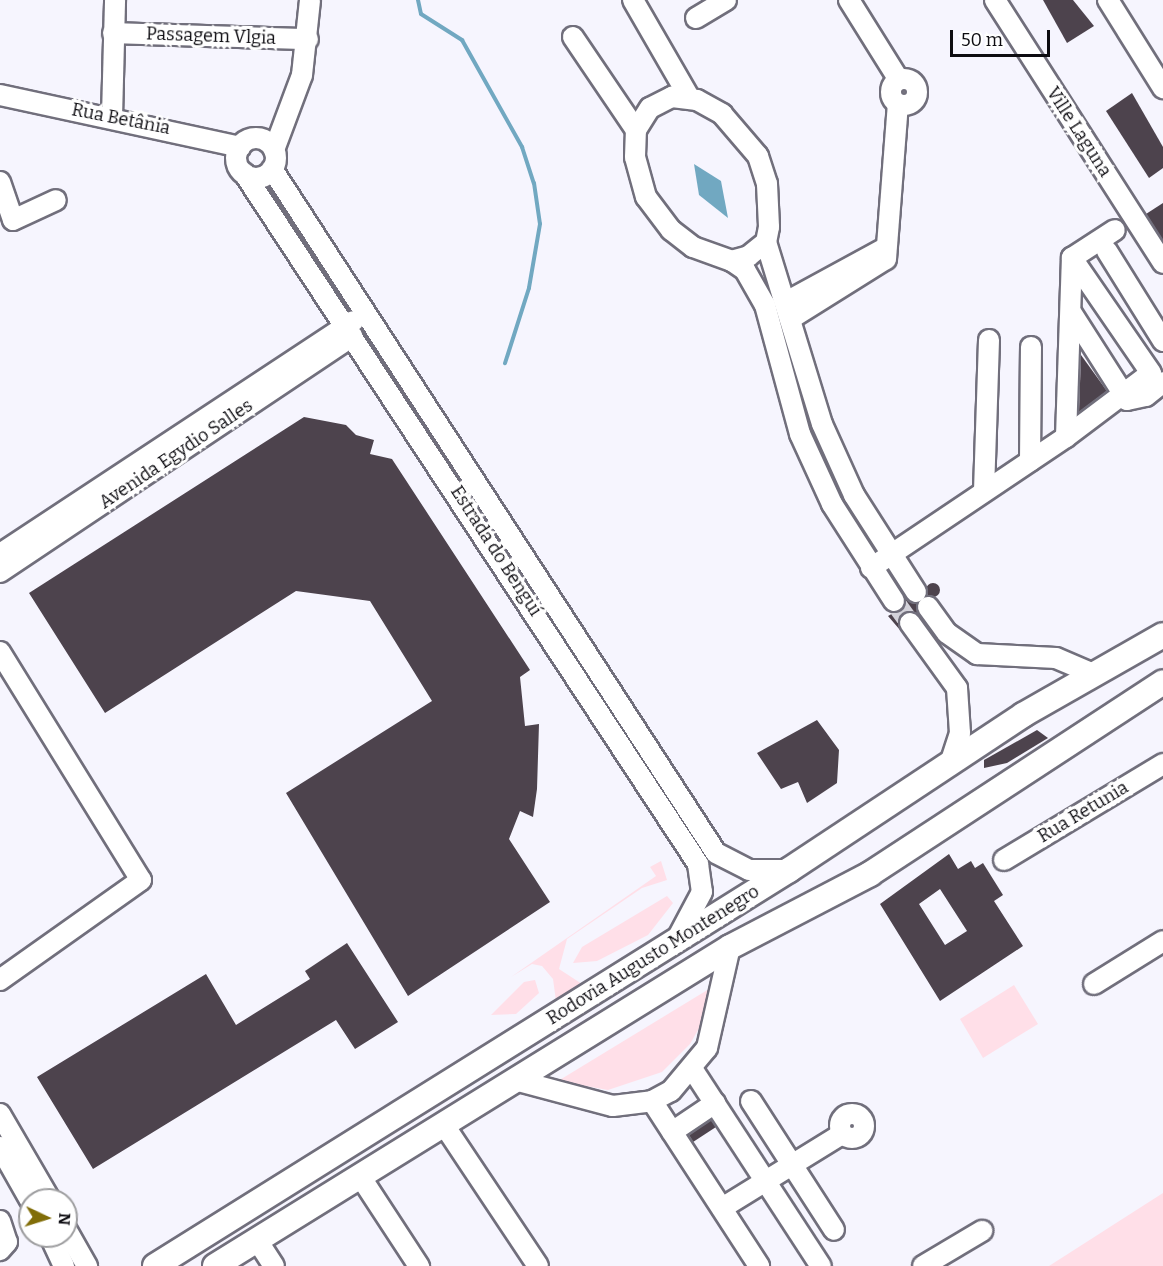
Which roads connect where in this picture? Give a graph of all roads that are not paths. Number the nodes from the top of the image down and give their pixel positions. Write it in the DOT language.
graph roads {
  1 [pos="115,0"];
  2 [pos="310,0"];
  3 [pos="633,0"];
  4 [pos="726,0"];
  5 [pos="849,0"];
  6 [pos="995,0"];
  7 [pos="1108,0"];
  8 [pos="696,18"];
  9 [pos="113,33"];
  10 [pos="573,37"];
  11 [pos="308,39"];
  12 [pos="1163,88"];
  13 [pos="0,95"];
  14 [pos="688,97"];
  15 [pos="112,117"];
  16 [pos="636,130"];
  17 [pos="240,147"];
  18 [pos="268,152"];
  19 [pos="244,173"];
  20 [pos="0,185"];
  21 [pos="56,200"];
  22 [pos="1115,230"];
  23 [pos="766,242"];
  24 [pos="1107,251"];
  25 [pos="1072,258"];
  26 [pos="732,261"];
  27 [pos="1163,263"];
  28 [pos="788,310"];
  29 [pos="1071,312"];
  30 [pos="347,331"];
  31 [pos="989,340"];
  32 [pos="1163,341"];
  33 [pos="1030,347"];
  34 [pos="409,377"];
  35 [pos="1163,382"];
  36 [pos="810,391"];
  37 [pos="1123,395"];
  38 [pos="791,400"];
  39 [pos="822,424"];
  40 [pos="800,434"];
  41 [pos="1066,437"];
  42 [pos="1030,461"];
  43 [pos="984,491"];
  44 [pos="480,508"];
  45 [pos="0,554"];
  46 [pos="891,555"];
  47 [pos="871,568"];
  48 [pos="0,572"];
  49 [pos="894,602"];
  50 [pos="940,624"];
  51 [pos="1163,635"];
  52 [pos="0,652"];
  53 [pos="977,654"];
  54 [pos="1091,673"];
  55 [pos="954,680"];
  56 [pos="1163,682"];
  57 [pos="950,764"];
  58 [pos="1163,764"];
  59 [pos="1004,860"];
  60 [pos="726,862"];
  61 [pos="789,870"];
  62 [pos="703,880"];
  63 [pos="677,939"];
  64 [pos="1163,940"];
  65 [pos="730,947"];
  66 [pos="0,981"];
  67 [pos="1094,984"];
  68 [pos="693,1070"];
  69 [pos="515,1080"];
  70 [pos="652,1101"];
  71 [pos="751,1101"];
  72 [pos="715,1103"];
  73 [pos="0,1114"];
  74 [pos="444,1125"];
  75 [pos="672,1132"];
  76 [pos="842,1134"];
  77 [pos="0,1147"];
  78 [pos="792,1165"];
  79 [pos="360,1176"];
  80 [pos="766,1181"];
  81 [pos="23,1188"];
  82 [pos="43,1188"];
  83 [pos="722,1208"];
  84 [pos="0,1221"];
  85 [pos="834,1230"];
  86 [pos="982,1231"];
  87 [pos="199,1239"];
  88 [pos="253,1243"];
  89 [pos="56,1248"];
  90 [pos="77,1248"];
  91 [pos="0,1250"];
  92 [pos="64,1266"];
  93 [pos="87,1266"];
  94 [pos="138,1266"];
  95 [pos="155,1266"];
  96 [pos="215,1266"];
  97 [pos="236,1266"];
  98 [pos="274,1266"];
  99 [pos="419,1266"];
  100 [pos="538,1266"];
  101 [pos="759,1266"];
  102 [pos="821,1266"];
  103 [pos="923,1266"];
  1 -- 9 [label="street"];
  2 -- 11 [label="street"];
  3 -- 14 [label="street"];
  4 -- 8 [label="street"];
  5 -- 28 [label="street"];
  6 -- 27 [label="street, Ville Laguna"];
  7 -- 12 [label="street"];
  9 -- 11 [label="street, Passagem Vlgia"];
  9 -- 15 [label="street"];
  10 -- 16 [label="street"];
  11 -- 18 [label="street"];
  13 -- 15 [label="street, Rua Betânia"];
  14 -- 16 [label="street"];
  14 -- 23 [label="street"];
  15 -- 17 [label="street, Rua Betânia"];
  16 -- 26 [label="street"];
  17 -- 18 [label="street"];
  17 -- 19 [label="street"];
  18 -- 19 [label="street"];
  18 -- 34 [label="street, Estrada do Benguí"];
  19 -- 30 [label="street, Estrada do Benguí"];
  20 -- 21 [label="street"];
  22 -- 25 [label="street"];
  23 -- 26 [label="street"];
  23 -- 28 [label="street"];
  24 -- 32 [label="street"];
  25 -- 29 [label="street"];
  25 -- 37 [label="street"];
  26 -- 38 [label="street"];
  28 -- 36 [label="street"];
  29 -- 37 [label="street"];
  29 -- 41 [label="street"];
  30 -- 34 [label="street"];
  30 -- 44 [label="street, Estrada do Benguí"];
  30 -- 45 [label="street, Avenida Egydio Salles"];
  30 -- 48 [label="street, Avenida Egydio Salles"];
  31 -- 43 [label="street"];
  33 -- 42 [label="street"];
  34 -- 44 [label="street, Estrada do Benguí"];
  35 -- 37 [label="street"];
  36 -- 38 [label="street"];
  36 -- 39 [label="street"];
  37 -- 41 [label="street"];
  38 -- 40 [label="street"];
  39 -- 40 [label="street"];
  39 -- 46 [label="street"];
  40 -- 47 [label="street"];
  41 -- 42 [label="street"];
  42 -- 43 [label="street"];
  43 -- 46 [label="street"];
  44 -- 60 [label="street, Estrada do Benguí"];
  44 -- 62 [label="street, Estrada do Benguí"];
  46 -- 47 [label="street"];
  46 -- 50 [label="street"];
  47 -- 49 [label="street"];
  50 -- 53 [label="street"];
  50 -- 55 [label="street"];
  51 -- 54 [label="main road, Rodovia Augusto Montenegro"];
  52 -- 66 [label="street"];
  53 -- 54 [label="street"];
  53 -- 55 [label="street"];
  54 -- 57 [label="main road, Rodovia Augusto Montenegro"];
  55 -- 57 [label="street"];
  56 -- 65 [label="main road, Rodovia Augusto Montenegro"];
  57 -- 61 [label="main road, Rodovia Augusto Montenegro"];
  58 -- 59 [label="street, Rua Retunia"];
  60 -- 61 [label="street"];
  60 -- 62 [label="street"];
  61 -- 63 [label="main road, Rodovia Augusto Montenegro"];
  62 -- 63 [label="street"];
  63 -- 87 [label="main road, Rodovia Augusto Montenegro"];
  64 -- 67 [label="street"];
  65 -- 68 [label="street"];
  65 -- 69 [label="main road, Rodovia Augusto Montenegro"];
  68 -- 70 [label="street"];
  68 -- 72 [label="street"];
  69 -- 70 [label="street"];
  69 -- 74 [label="main road, Rodovia Augusto Montenegro"];
  70 -- 75 [label="street"];
  71 -- 78 [label="street"];
  72 -- 75 [label="street"];
  72 -- 80 [label="street"];
  73 -- 82 [label="street"];
  74 -- 79 [label="main road, Rodovia Augusto Montenegro"];
  74 -- 100 [label="street"];
  75 -- 83 [label="street"];
  76 -- 78 [label="street"];
  77 -- 81 [label="street"];
  78 -- 80 [label="street"];
  78 -- 85 [label="street"];
  79 -- 88 [label="main road, Rodovia Augusto Montenegro"];
  79 -- 99 [label="street"];
  80 -- 83 [label="street"];
  80 -- 102 [label="street"];
  83 -- 101 [label="street"];
  84 -- 91 [label="street"];
  86 -- 103 [label="street"];
  87 -- 94 [label="main road, Rodovia Augusto Montenegro"];
  87 -- 95 [label="main road"];
  88 -- 96 [label="main road"];
  88 -- 97 [label="main road, Rodovia Augusto Montenegro"];
  88 -- 98 [label="street"];
  89 -- 92 [label="street"];
  90 -- 93 [label="street"];
}
